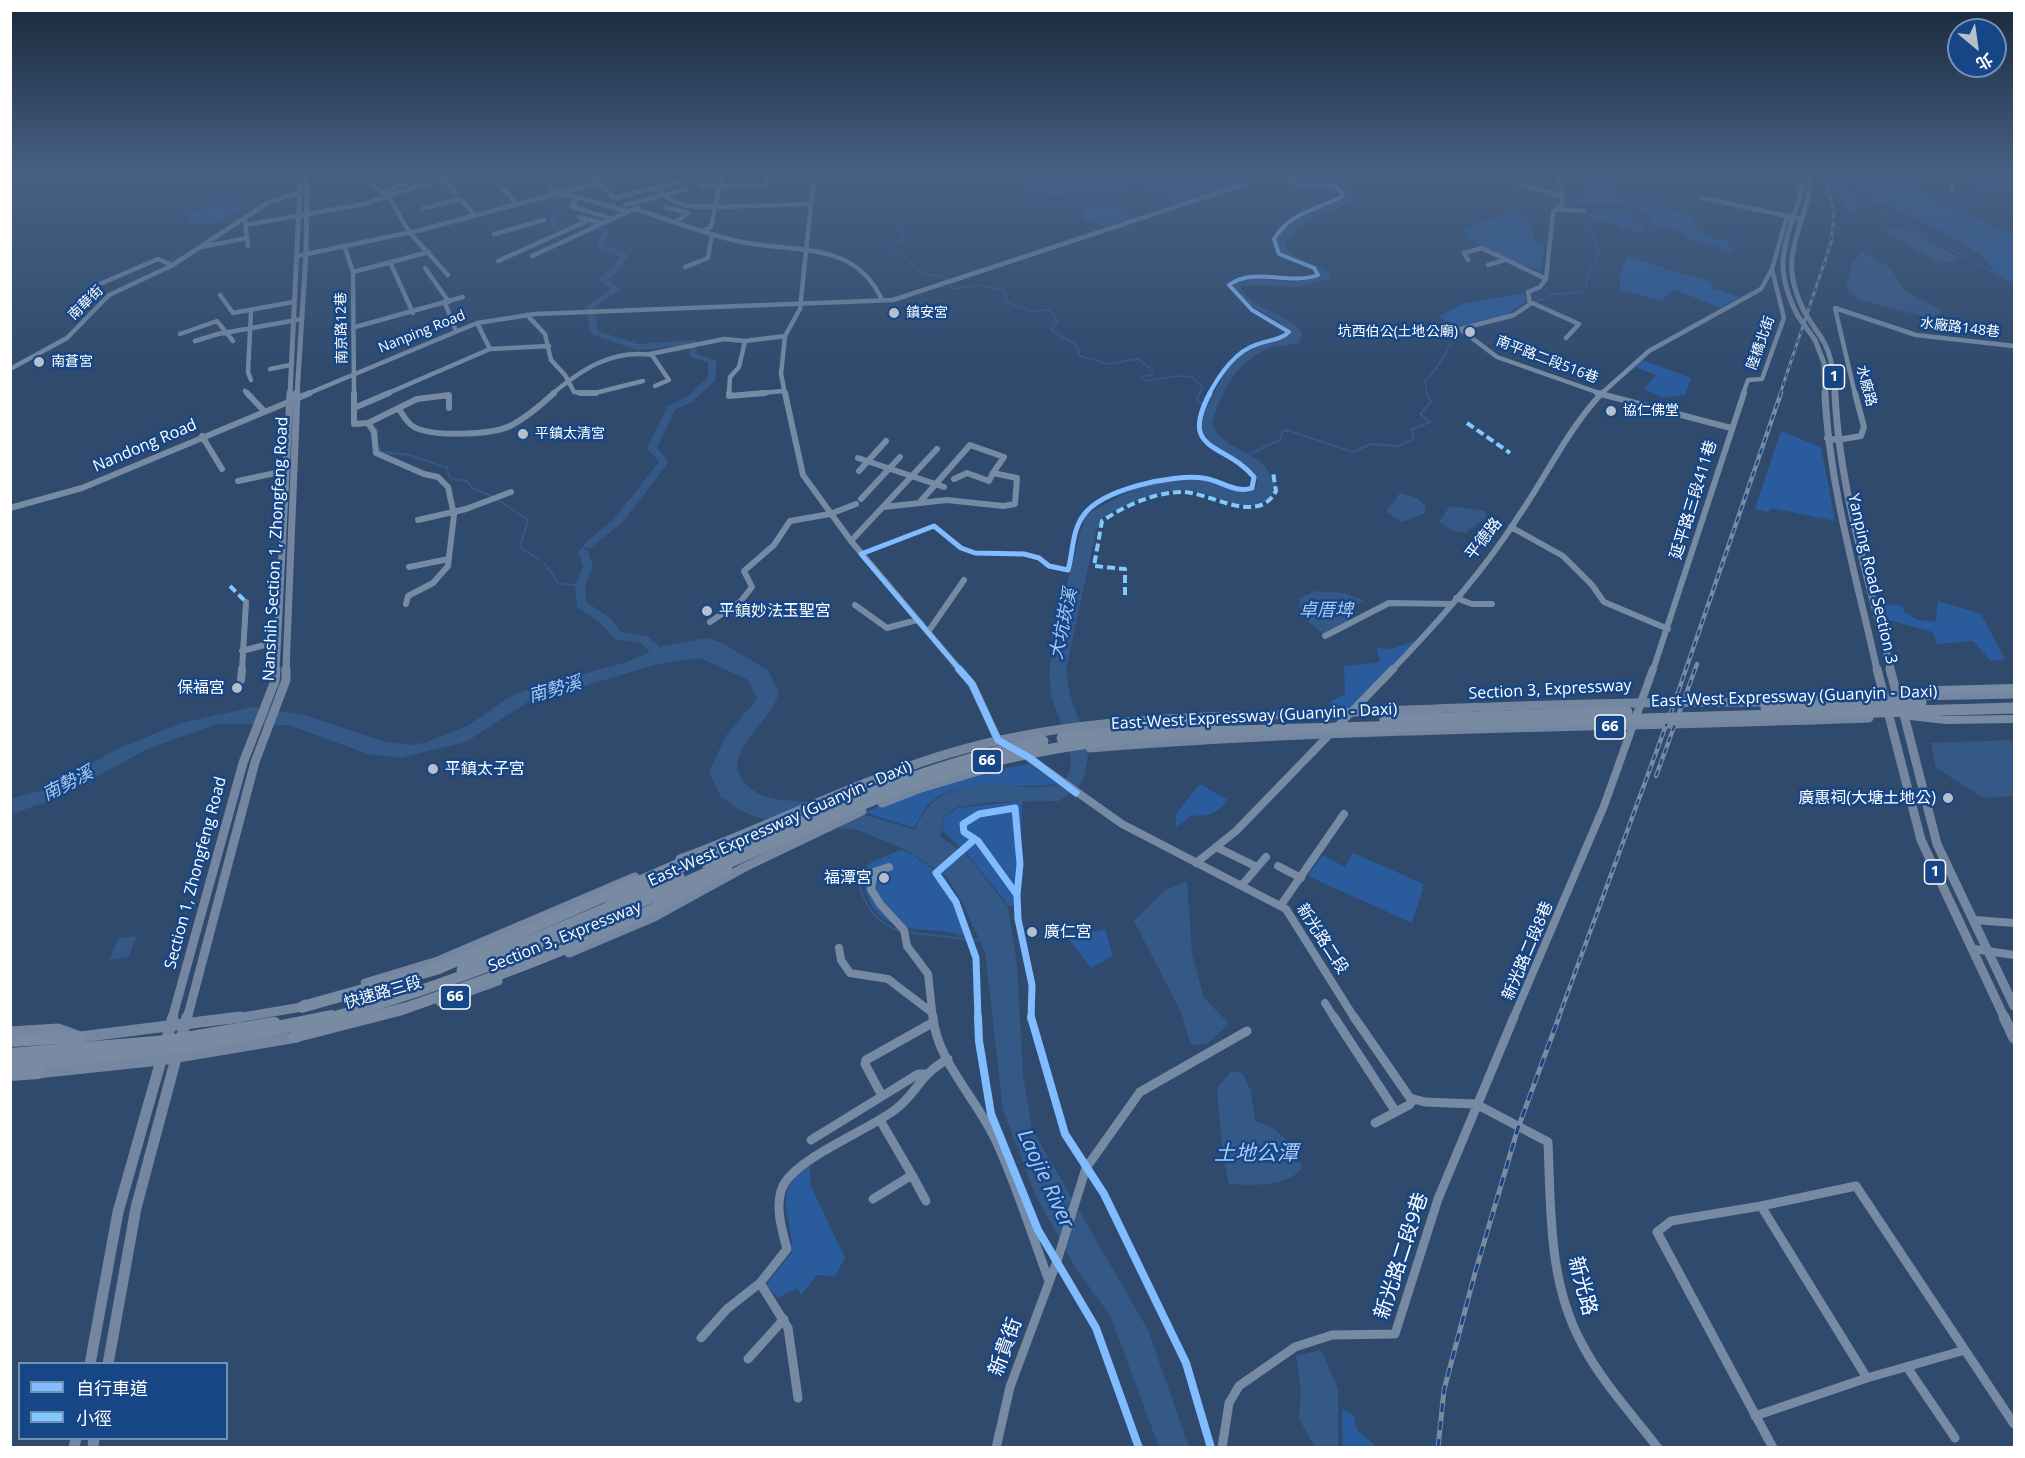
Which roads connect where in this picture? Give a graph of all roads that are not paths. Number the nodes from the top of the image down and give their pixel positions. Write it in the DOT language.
graph roads {
  1 [pos="205,243"];
  2 [pos="220,243"];
  3 [pos="299,243"];
  4 [pos="305,243"];
  5 [pos="365,243"];
  6 [pos="420,243"];
  7 [pos="539,243"];
  8 [pos="559,243"];
  9 [pos="710,243"];
  10 [pos="745,243"];
  11 [pos="806,243"];
  12 [pos="1064,243"];
  13 [pos="1551,243"];
  14 [pos="1778,243"];
  15 [pos="1786,243"];
  16 [pos="1794,243"];
  17 [pos="199,247"];
  18 [pos="345,248"];
  19 [pos="795,249"];
  20 [pos="805,249"];
  21 [pos="759,250"];
  22 [pos="429,252"];
  23 [pos="306,254"];
  24 [pos="297,256"];
  25 [pos="532,256"];
  26 [pos="1468,260"];
  27 [pos="1504,260"];
  28 [pos="498,261"];
  29 [pos="390,262"];
  30 [pos="172,265"];
  31 [pos="1488,265"];
  32 [pos="684,267"];
  33 [pos="425,268"];
  34 [pos="1772,268"];
  35 [pos="353,272"];
  36 [pos="448,275"];
  37 [pos="1546,279"];
  38 [pos="100,284"];
  39 [pos="220,295"];
  40 [pos="463,297"];
  41 [pos="882,300"];
  42 [pos="1531,302"];
  43 [pos="293,303"];
  44 [pos="447,303"];
  45 [pos="800,304"];
  46 [pos="1836,308"];
  47 [pos="251,311"];
  48 [pos="413,313"];
  49 [pos="527,315"];
  50 [pos="1801,315"];
  51 [pos="302,319"];
  52 [pos="294,320"];
  53 [pos="477,323"];
  54 [pos="355,327"];
  55 [pos="250,328"];
  56 [pos="1816,330"];
  57 [pos="456,331"];
  58 [pos="227,332"];
  59 [pos="180,334"];
  60 [pos="785,336"];
  61 [pos="1566,338"];
  62 [pos="234,341"];
  63 [pos="745,341"];
  64 [pos="195,342"];
  65 [pos="549,346"];
  66 [pos="2014,346"];
  67 [pos="490,350"];
  68 [pos="650,354"];
  69 [pos="290,365"];
  70 [pos="10,369"];
  71 [pos="270,369"];
  72 [pos="355,372"];
  73 [pos="567,379"];
  74 [pos="251,380"];
  75 [pos="1748,380"];
  76 [pos="643,381"];
  77 [pos="655,386"];
  78 [pos="246,391"];
  79 [pos="784,391"];
  80 [pos="1601,394"];
  81 [pos="298,397"];
  82 [pos="288,401"];
  83 [pos="354,408"];
  84 [pos="449,408"];
  85 [pos="399,409"];
  86 [pos="264,411"];
  87 [pos="369,423"];
  88 [pos="1731,428"];
  89 [pos="1837,429"];
  90 [pos="202,436"];
  91 [pos="1827,438"];
  92 [pos="1837,440"];
  93 [pos="886,441"];
  94 [pos="937,449"];
  95 [pos="900,457"];
  96 [pos="858,458"];
  97 [pos="867,461"];
  98 [pos="222,469"];
  99 [pos="889,469"];
  100 [pos="285,471"];
  101 [pos="859,471"];
  102 [pos="993,473"];
  103 [pos="911,476"];
  104 [pos="954,480"];
  105 [pos="238,481"];
  106 [pos="935,484"];
  107 [pos="944,487"];
  108 [pos="511,492"];
  109 [pos="919,503"];
  110 [pos="884,507"];
  111 [pos="10,508"];
  112 [pos="453,510"];
  113 [pos="830,514"];
  114 [pos="418,520"];
  115 [pos="1511,527"];
  116 [pos="851,541"];
  117 [pos="448,560"];
  118 [pos="1852,562"];
  119 [pos="1866,564"];
  120 [pos="409,567"];
  121 [pos="964,580"];
  122 [pos="1454,601"];
  123 [pos="246,602"];
  124 [pos="406,604"];
  125 [pos="1492,604"];
  126 [pos="855,605"];
  127 [pos="917,620"];
  128 [pos="710,622"];
  129 [pos="1867,624"];
  130 [pos="1880,627"];
  131 [pos="1668,629"];
  132 [pos="928,632"];
  133 [pos="1325,636"];
  134 [pos="288,639"];
  135 [pos="276,642"];
  136 [pos="242,651"];
  137 [pos="240,681"];
  138 [pos="2014,688"];
  139 [pos="2014,694"];
  140 [pos="1883,696"];
  141 [pos="1897,696"];
  142 [pos="1814,700"];
  143 [pos="2014,700"];
  144 [pos="1643,701"];
  145 [pos="267,703"];
  146 [pos="277,703"];
  147 [pos="1525,707"];
  148 [pos="2014,708"];
  149 [pos="2014,713"];
  150 [pos="1352,714"];
  151 [pos="1905,716"];
  152 [pos="1890,717"];
  153 [pos="2014,718"];
  154 [pos="1824,720"];
  155 [pos="1557,727"];
  156 [pos="1635,727"];
  157 [pos="256,729"];
  158 [pos="267,729"];
  159 [pos="1330,734"];
  160 [pos="998,740"];
  161 [pos="1030,758"];
  162 [pos="1344,814"];
  163 [pos="738,838"];
  164 [pos="755,847"];
  165 [pos="1216,847"];
  166 [pos="1266,857"];
  167 [pos="1197,863"];
  168 [pos="1255,866"];
  169 [pos="1278,866"];
  170 [pos="889,867"];
  171 [pos="1300,878"];
  172 [pos="1242,885"];
  173 [pos="591,895"];
  174 [pos="1281,905"];
  175 [pos="598,906"];
  176 [pos="1974,920"];
  177 [pos="2014,923"];
  178 [pos="608,931"];
  179 [pos="839,948"];
  180 [pos="1974,950"];
  181 [pos="1990,952"];
  182 [pos="2014,955"];
  183 [pos="1325,1003"];
  184 [pos="2014,1006"];
  185 [pos="302,1007"];
  186 [pos="930,1011"];
  187 [pos="932,1023"];
  188 [pos="185,1025"];
  189 [pos="170,1027"];
  190 [pos="1247,1031"];
  191 [pos="10,1032"];
  192 [pos="294,1036"];
  193 [pos="80,1037"];
  194 [pos="2014,1038"];
  195 [pos="10,1041"];
  196 [pos="10,1046"];
  197 [pos="10,1055"];
  198 [pos="177,1057"];
  199 [pos="948,1059"];
  200 [pos="160,1060"];
  201 [pos="10,1067"];
  202 [pos="39,1073"];
  203 [pos="925,1074"];
  204 [pos="10,1075"];
  205 [pos="10,1081"];
  206 [pos="881,1094"];
  207 [pos="1413,1100"];
  208 [pos="1478,1104"];
  209 [pos="1396,1112"];
  210 [pos="880,1120"];
  211 [pos="1375,1123"];
  212 [pos="811,1140"];
  213 [pos="912,1175"];
  214 [pos="873,1199"];
  215 [pos="926,1201"];
  216 [pos="1761,1206"];
  217 [pos="1050,1281"];
  218 [pos="760,1282"];
  219 [pos="784,1319"];
  220 [pos="701,1338"];
  221 [pos="1965,1350"];
  222 [pos="748,1359"];
  223 [pos="90,1362"];
  224 [pos="108,1362"];
  225 [pos="1907,1367"];
  226 [pos="1867,1378"];
  227 [pos="798,1398"];
  228 [pos="1755,1416"];
  229 [pos="2014,1424"];
  230 [pos="1955,1438"];
  231 [pos="1656,1447"];
  232 [pos="996,1448"];
  233 [pos="1222,1448"];
  234 [pos="1773,1448"];
  1 -- 17 [label="street, 南華街"];
  2 -- 17 [label="street"];
  3 -- 24 [label="main road, Nanshih Section 1, Zhongfeng Road"];
  4 -- 23 [label="main road, Nanshih Section 1, Zhongfeng Road"];
  5 -- 18 [label="street"];
  6 -- 22 [label="street"];
  7 -- 28 [label="street"];
  8 -- 25 [label="street"];
  9 -- 32 [label="street"];
  10 -- 19 [label="street"];
  11 -- 20 [label="street"];
  12 -- 41 [label="street"];
  13 -- 37 [label="street"];
  14 -- 34 [label="street, 平德路"];
  15 -- 50 [label="main road, 1"];
  16 -- 50 [label="main road, 1"];
  17 -- 30 [label="street, 南華街"];
  18 -- 23 [label="street"];
  18 -- 35 [label="street, 南京路12巷"];
  19 -- 20 [label="street"];
  19 -- 21 [label="street"];
  20 -- 41 [label="street"];
  20 -- 45 [label="street"];
  22 -- 29 [label="street"];
  22 -- 36 [label="street"];
  23 -- 24 [label="street"];
  23 -- 51 [label="main road, Nanshih Section 1, Zhongfeng Road"];
  24 -- 43 [label="main road, Nanshih Section 1, Zhongfeng Road"];
  26 -- 27 [label="street"];
  27 -- 31 [label="street"];
  27 -- 37 [label="street"];
  29 -- 35 [label="street"];
  29 -- 48 [label="street"];
  30 -- 38 [label="street"];
  30 -- 70 [label="street, 南華街"];
  33 -- 44 [label="street"];
  34 -- 75 [label="street, 陸橋北街"];
  34 -- 80 [label="street, 平德路"];
  35 -- 54 [label="street, 南京路12巷"];
  37 -- 42 [label="street, 南平路二段516巷"];
  39 -- 47 [label="street"];
  40 -- 44 [label="street"];
  41 -- 45 [label="street"];
  42 -- 61 [label="street"];
  42 -- 80 [label="street, 南平路二段516巷"];
  43 -- 47 [label="street"];
  43 -- 52 [label="main road, Nanshih Section 1, Zhongfeng Road"];
  44 -- 48 [label="street"];
  44 -- 57 [label="street"];
  45 -- 49 [label="street, Nanping Road"];
  45 -- 60 [label="street"];
  46 -- 66 [label="street, 水廠路148巷"];
  46 -- 92 [label="street, 水廠路"];
  47 -- 55 [label="street"];
  48 -- 54 [label="street"];
  49 -- 53 [label="street, Nanping Road"];
  49 -- 65 [label="street"];
  50 -- 56 [label="main road, 1, bridge"];
  50 -- 91 [label="main road, Yanping Road Section 3 / 1, bridge"];
  51 -- 52 [label="street"];
  51 -- 81 [label="main road, Nanshih Section 1, Zhongfeng Road"];
  52 -- 55 [label="street"];
  52 -- 69 [label="main road, Nanshih Section 1, Zhongfeng Road"];
  53 -- 57 [label="street, Nanping Road"];
  53 -- 67 [label="street"];
  54 -- 72 [label="street, 南京路12巷"];
  55 -- 58 [label="street"];
  55 -- 74 [label="street"];
  56 -- 89 [label="main road, 1"];
  57 -- 72 [label="street, Nanping Road"];
  58 -- 59 [label="street"];
  58 -- 62 [label="street"];
  58 -- 64 [label="street"];
  60 -- 63 [label="street"];
  60 -- 79 [label="street"];
  63 -- 68 [label="street"];
  63 -- 79 [label="street"];
  65 -- 67 [label="street"];
  65 -- 73 [label="street"];
  67 -- 83 [label="street"];
  68 -- 73 [label="street"];
  68 -- 77 [label="street"];
  69 -- 71 [label="street"];
  69 -- 82 [label="main road, Nanshih Section 1, Zhongfeng Road"];
  72 -- 81 [label="street, Nanping Road"];
  72 -- 83 [label="street, 南京路12巷"];
  73 -- 76 [label="street"];
  73 -- 85 [label="street"];
  75 -- 88 [label="street, 延平路三段411巷"];
  78 -- 86 [label="street"];
  79 -- 113 [label="street"];
  80 -- 88 [label="street, 南平路二段516巷"];
  80 -- 115 [label="street, 平德路"];
  81 -- 82 [label="street, Nanping Road"];
  81 -- 134 [label="main road, Nanshih Section 1, Zhongfeng Road"];
  82 -- 86 [label="street, Nandong Road"];
  82 -- 100 [label="main road, Nanshih Section 1, Zhongfeng Road"];
  83 -- 87 [label="street"];
  84 -- 85 [label="street"];
  85 -- 87 [label="street"];
  86 -- 90 [label="street, Nandong Road"];
  87 -- 112 [label="street"];
  88 -- 131 [label="street, 延平路三段411巷"];
  89 -- 92 [label="main road, Yanping Road Section 3 / 1"];
  90 -- 98 [label="street"];
  90 -- 111 [label="street, Nandong Road"];
  91 -- 92 [label="street"];
  91 -- 118 [label="main road, Yanping Road Section 3 / 1"];
  92 -- 119 [label="main road, Yanping Road Section 3 / 1"];
  93 -- 97 [label="street"];
  94 -- 103 [label="street"];
  95 -- 99 [label="street"];
  96 -- 97 [label="street"];
  97 -- 99 [label="street"];
  97 -- 101 [label="street"];
  99 -- 103 [label="street"];
  99 -- 113 [label="street"];
  100 -- 105 [label="street"];
  100 -- 135 [label="main road, Nanshih Section 1, Zhongfeng Road"];
  102 -- 104 [label="street"];
  102 -- 106 [label="street"];
  102 -- 109 [label="street"];
  103 -- 106 [label="street"];
  103 -- 110 [label="street"];
  106 -- 107 [label="street"];
  106 -- 109 [label="street"];
  108 -- 112 [label="street"];
  109 -- 110 [label="street"];
  110 -- 116 [label="street"];
  112 -- 114 [label="street"];
  112 -- 117 [label="street"];
  113 -- 116 [label="street"];
  113 -- 128 [label="street"];
  115 -- 122 [label="street, 平德路"];
  115 -- 131 [label="street"];
  116 -- 127 [label="street"];
  117 -- 120 [label="street"];
  117 -- 124 [label="street"];
  118 -- 119 [label="main road"];
  118 -- 129 [label="main road, Yanping Road Section 3 / 1"];
  119 -- 130 [label="main road, Yanping Road Section 3 / 1"];
  121 -- 132 [label="street"];
  122 -- 125 [label="street"];
  122 -- 133 [label="street"];
  122 -- 150 [label="street, 平德路"];
  123 -- 136 [label="street"];
  126 -- 127 [label="street"];
  127 -- 132 [label="street"];
  129 -- 130 [label="main road"];
  129 -- 140 [label="main road, Yanping Road Section 3 / 1"];
  130 -- 141 [label="main road, Yanping Road Section 3 / 1"];
  131 -- 144 [label="street, 延平路三段411巷"];
  132 -- 160 [label="street"];
  134 -- 135 [label="main road"];
  134 -- 146 [label="main road, Nanshih Section 1, Zhongfeng Road"];
  135 -- 136 [label="street"];
  135 -- 145 [label="main road, Nanshih Section 1, Zhongfeng Road"];
  136 -- 137 [label="street"];
  138 -- 141 [label="highway"];
  139 -- 141 [label="main road, Section 3, Expressway / 66"];
  140 -- 141 [label="main road, Section 3, Expressway / 66"];
  140 -- 142 [label="main road, Section 3, Expressway / 66"];
  140 -- 152 [label="main road, Yanping Road Section 3 / 1"];
  141 -- 151 [label="main road, Yanping Road Section 3 / 1"];
  142 -- 144 [label="main road, Section 3, Expressway / 66"];
  142 -- 154 [label="street"];
  143 -- 164 [label="highway, East-West Expressway (Guanyin - Daxi) / 66, bridge"];
  144 -- 147 [label="main road, Section 3, Expressway / 66"];
  144 -- 156 [label="street, 延平路三段411巷"];
  145 -- 146 [label="main road"];
  145 -- 157 [label="main road, Nanshih Section 1, Zhongfeng Road"];
  146 -- 158 [label="main road, Nanshih Section 1, Zhongfeng Road"];
  147 -- 150 [label="main road, Section 3, Expressway / 66"];
  147 -- 155 [label="street"];
  148 -- 164 [label="highway, East-West Expressway (Guanyin - Daxi) / 66, bridge"];
  149 -- 151 [label="main road, 66"];
  150 -- 159 [label="street, 平德路"];
  150 -- 160 [label="main road, Section 3, Expressway / 66"];
  151 -- 152 [label="main road, 66"];
  151 -- 153 [label="highway"];
  151 -- 176 [label="main road, Yanping Road Section 3 / 1"];
  152 -- 154 [label="main road, 66"];
  152 -- 180 [label="main road, Yanping Road Section 3 / 1"];
  154 -- 156 [label="main road, 66"];
  155 -- 156 [label="main road, 66"];
  155 -- 159 [label="main road, 66"];
  156 -- 208 [label="street, 新光路二段8巷"];
  157 -- 158 [label="main road"];
  157 -- 189 [label="main road, Section 1, Zhongfeng Road"];
  158 -- 188 [label="main road, Section 1, Zhongfeng Road"];
  159 -- 161 [label="main road, 66"];
  159 -- 165 [label="street, 平德路"];
  160 -- 161 [label="street, 新光路二段"];
  160 -- 163 [label="main road, 66"];
  161 -- 167 [label="street, 新光路二段"];
  161 -- 178 [label="main road, Section 3, Expressway / 66"];
  162 -- 171 [label="street"];
  163 -- 173 [label="main road, Section 3, Expressway / 66"];
  163 -- 175 [label="street, 快速路三段"];
  164 -- 185 [label="highway, bridge"];
  164 -- 192 [label="highway, bridge"];
  164 -- 197 [label="highway, East-West Expressway (Guanyin - Daxi) / 66, bridge"];
  164 -- 201 [label="highway, East-West Expressway (Guanyin - Daxi) / 66, bridge"];
  165 -- 167 [label="street, 平德路"];
  165 -- 168 [label="street"];
  166 -- 172 [label="street"];
  167 -- 172 [label="street, 新光路二段"];
  169 -- 171 [label="street"];
  170 -- 186 [label="street"];
  171 -- 174 [label="street"];
  172 -- 174 [label="street, 新光路二段"];
  173 -- 175 [label="street"];
  173 -- 185 [label="main road, Section 3, Expressway / 66"];
  174 -- 207 [label="street, 新光路二段"];
  175 -- 178 [label="street"];
  175 -- 185 [label="street, 快速路三段"];
  176 -- 177 [label="street"];
  176 -- 181 [label="main road, Yanping Road Section 3 / 1"];
  178 -- 192 [label="main road, Section 3, Expressway / 66"];
  179 -- 186 [label="street"];
  180 -- 181 [label="street"];
  180 -- 194 [label="main road, Yanping Road Section 3 / 1"];
  181 -- 182 [label="street"];
  181 -- 184 [label="main road, Yanping Road Section 3 / 1"];
  183 -- 209 [label="street"];
  185 -- 188 [label="main road, Section 3, Expressway / 66"];
  186 -- 187 [label="street"];
  187 -- 199 [label="street"];
  187 -- 206 [label="street"];
  188 -- 189 [label="main road, Section 3, Expressway / 66"];
  188 -- 198 [label="main road, Section 1, Zhongfeng Road"];
  189 -- 193 [label="main road, Section 3, Expressway / 66"];
  189 -- 200 [label="main road, Section 1, Zhongfeng Road"];
  190 -- 217 [label="street, 新貴街"];
  191 -- 193 [label="main road, Section 3, Expressway / 66"];
  192 -- 198 [label="main road, Section 3, Expressway / 66"];
  193 -- 195 [label="highway"];
  193 -- 196 [label="street"];
  198 -- 200 [label="main road, Section 3, Expressway / 66"];
  198 -- 224 [label="main road"];
  199 -- 203 [label="street"];
  199 -- 217 [label="street"];
  200 -- 202 [label="main road, Section 3, Expressway / 66"];
  200 -- 223 [label="main road"];
  201 -- 202 [label="street"];
  202 -- 204 [label="highway"];
  202 -- 205 [label="main road, Section 3, Expressway / 66"];
  203 -- 206 [label="street"];
  203 -- 210 [label="street"];
  206 -- 212 [label="street"];
  207 -- 208 [label="street"];
  207 -- 209 [label="street"];
  208 -- 231 [label="street, 新光路"];
  208 -- 233 [label="street, 新光路二段9巷"];
  209 -- 211 [label="street"];
  210 -- 213 [label="street"];
  210 -- 218 [label="street"];
  213 -- 214 [label="street"];
  213 -- 215 [label="street"];
  216 -- 221 [label="street"];
  216 -- 226 [label="street"];
  216 -- 228 [label="street"];
  217 -- 232 [label="street, 新貴街"];
  218 -- 219 [label="street"];
  218 -- 220 [label="street"];
  219 -- 222 [label="street"];
  219 -- 227 [label="street"];
  221 -- 225 [label="street"];
  221 -- 229 [label="street"];
  225 -- 226 [label="street"];
  225 -- 230 [label="street"];
  226 -- 228 [label="street"];
  228 -- 234 [label="street"];
}
